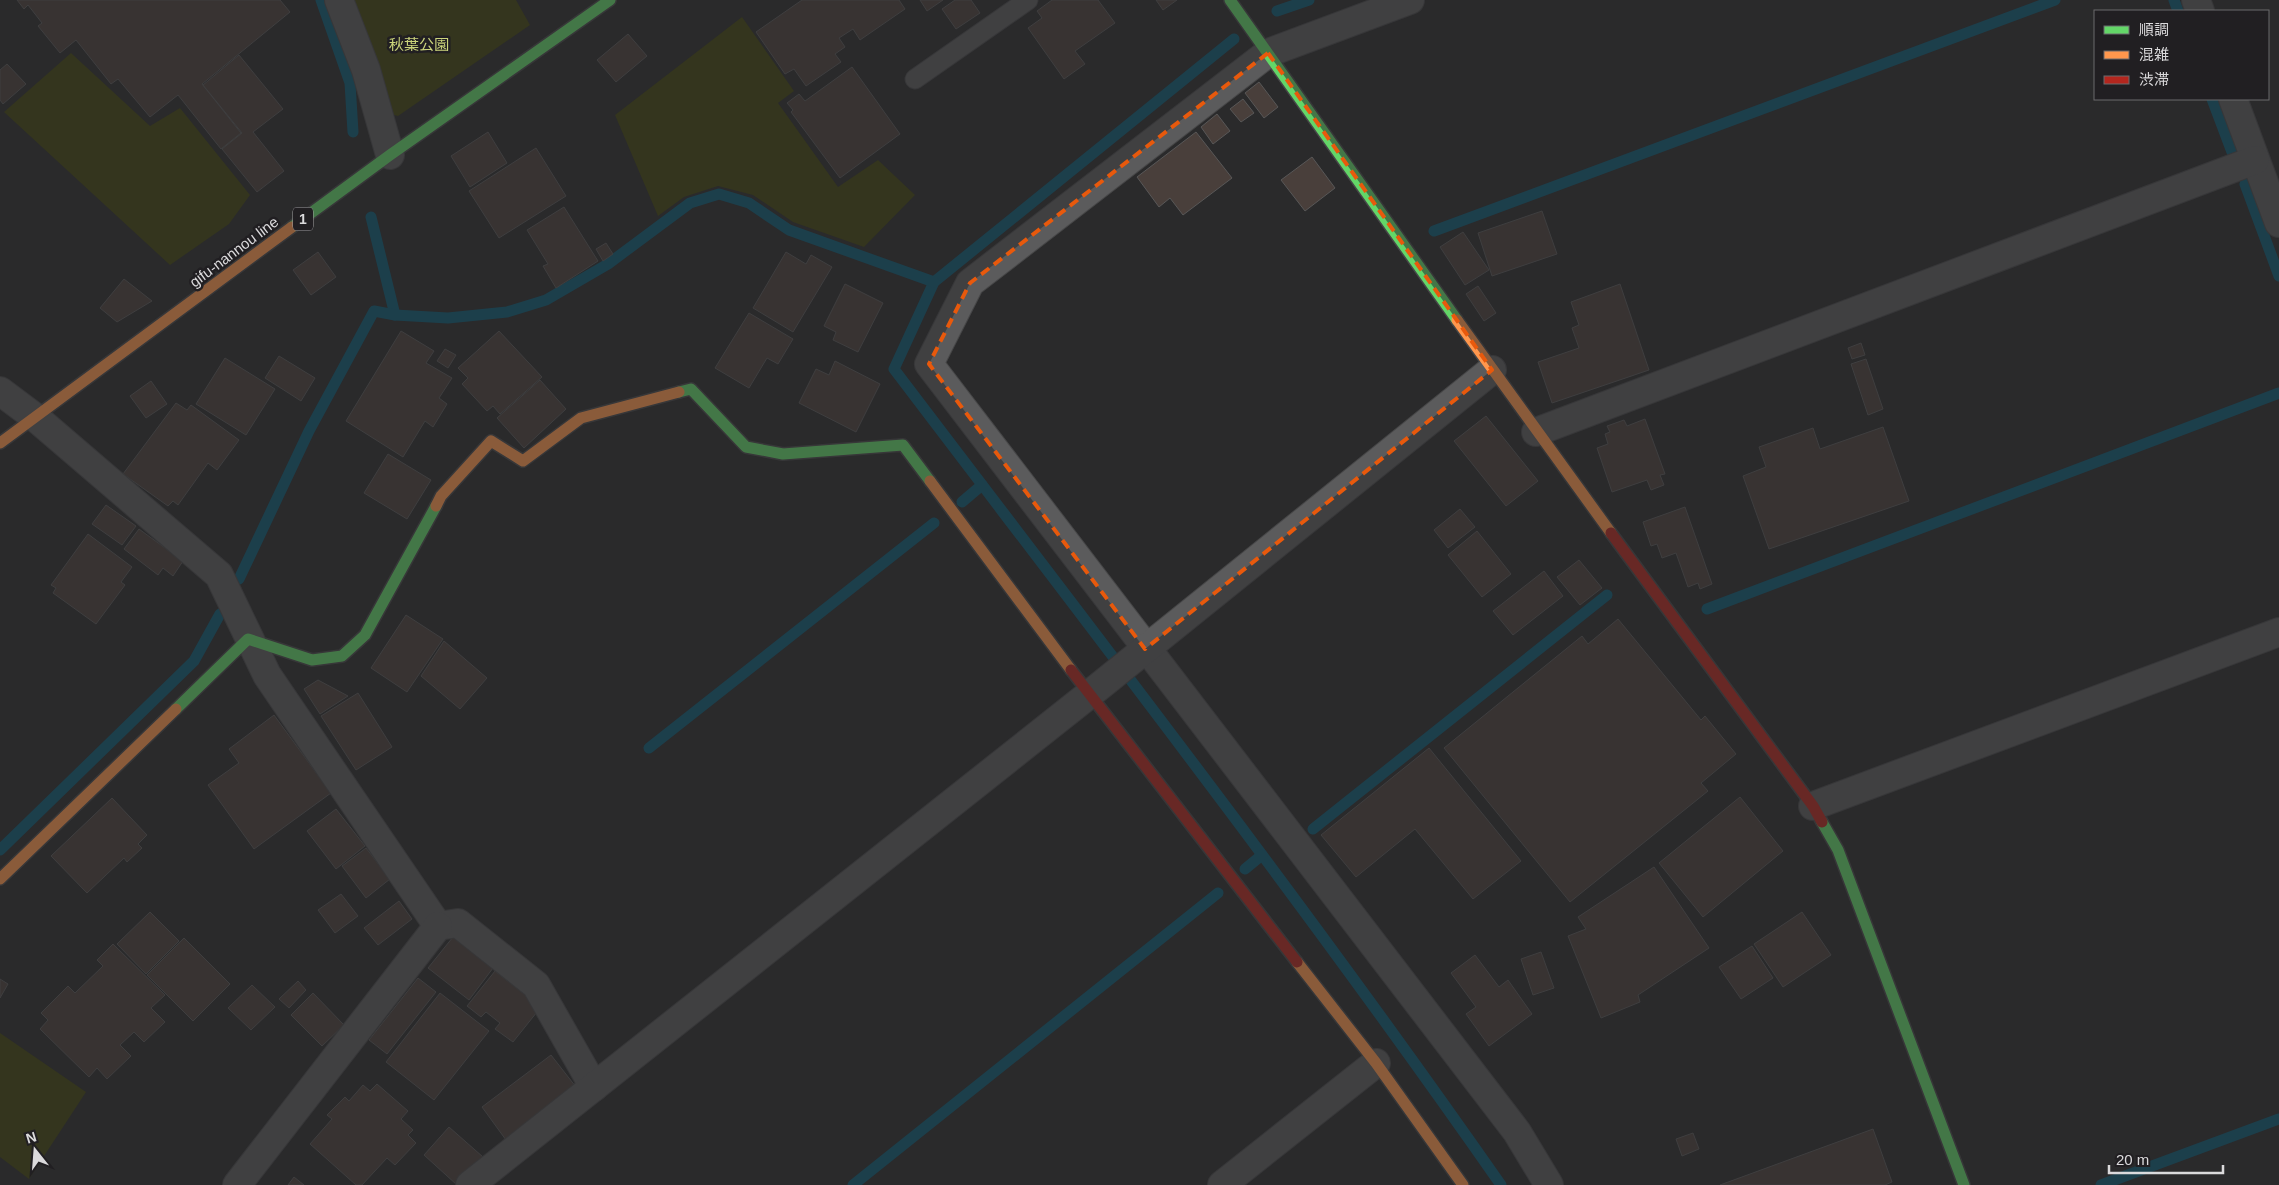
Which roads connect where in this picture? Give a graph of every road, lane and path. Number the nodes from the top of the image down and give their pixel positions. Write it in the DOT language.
graph roads {
  1 [pos="339,0"];
  2 [pos="610,0"];
  3 [pos="1028,0"];
  4 [pos="1230,0"];
  5 [pos="1410,0"];
  6 [pos="1268,53"];
  7 [pos="915,79"];
  8 [pos="2233,100"];
  9 [pos="390,156"];
  10 [pos="2255,160"];
  11 [pos="2279,223"];
  12 [pos="1492,370"];
  13 [pos="0,391"];
  14 [pos="36,418"];
  15 [pos="1536,432"];
  16 [pos="0,444"];
  17 [pos="2279,632"];
  18 [pos="248,639"];
  19 [pos="1141,653"];
  20 [pos="1095,690"];
  21 [pos="1813,806"];
  22 [pos="0,879"];
  23 [pos="438,926"];
  24 [pos="1376,1063"];
  25 [pos="594,1087"];
  26 [pos="236,1185"];
  27 [pos="470,1185"];
  28 [pos="1222,1185"];
  29 [pos="1463,1185"];
  30 [pos="1549,1185"];
  31 [pos="1964,1185"];
  1 -- 9 [label="street"];
  2 -- 9 [label="street, gifu-nannou line / 1"];
  3 -- 7 [label="lane"];
  4 -- 6 [label="street"];
  5 -- 6 [label="street"];
  6 -- 12 [label="street"];
  6 -- 19 [label="street"];
  8 -- 10 [label="street"];
  9 -- 14 [label="street, gifu-nannou line / 1"];
  10 -- 11 [label="street"];
  10 -- 15 [label="street"];
  12 -- 15 [label="street"];
  12 -- 19 [label="street"];
  13 -- 14 [label="street"];
  14 -- 16 [label="street, gifu-nannou line / 1"];
  14 -- 18 [label="street"];
  15 -- 21 [label="street"];
  17 -- 21 [label="street"];
  18 -- 20 [label="street"];
  18 -- 22 [label="street"];
  18 -- 23 [label="street"];
  19 -- 20 [label="street"];
  19 -- 30 [label="street"];
  20 -- 24 [label="street"];
  20 -- 25 [label="street"];
  21 -- 31 [label="street"];
  23 -- 25 [label="street"];
  23 -- 26 [label="street"];
  24 -- 28 [label="street"];
  24 -- 29 [label="street"];
  25 -- 27 [label="street"];
}
